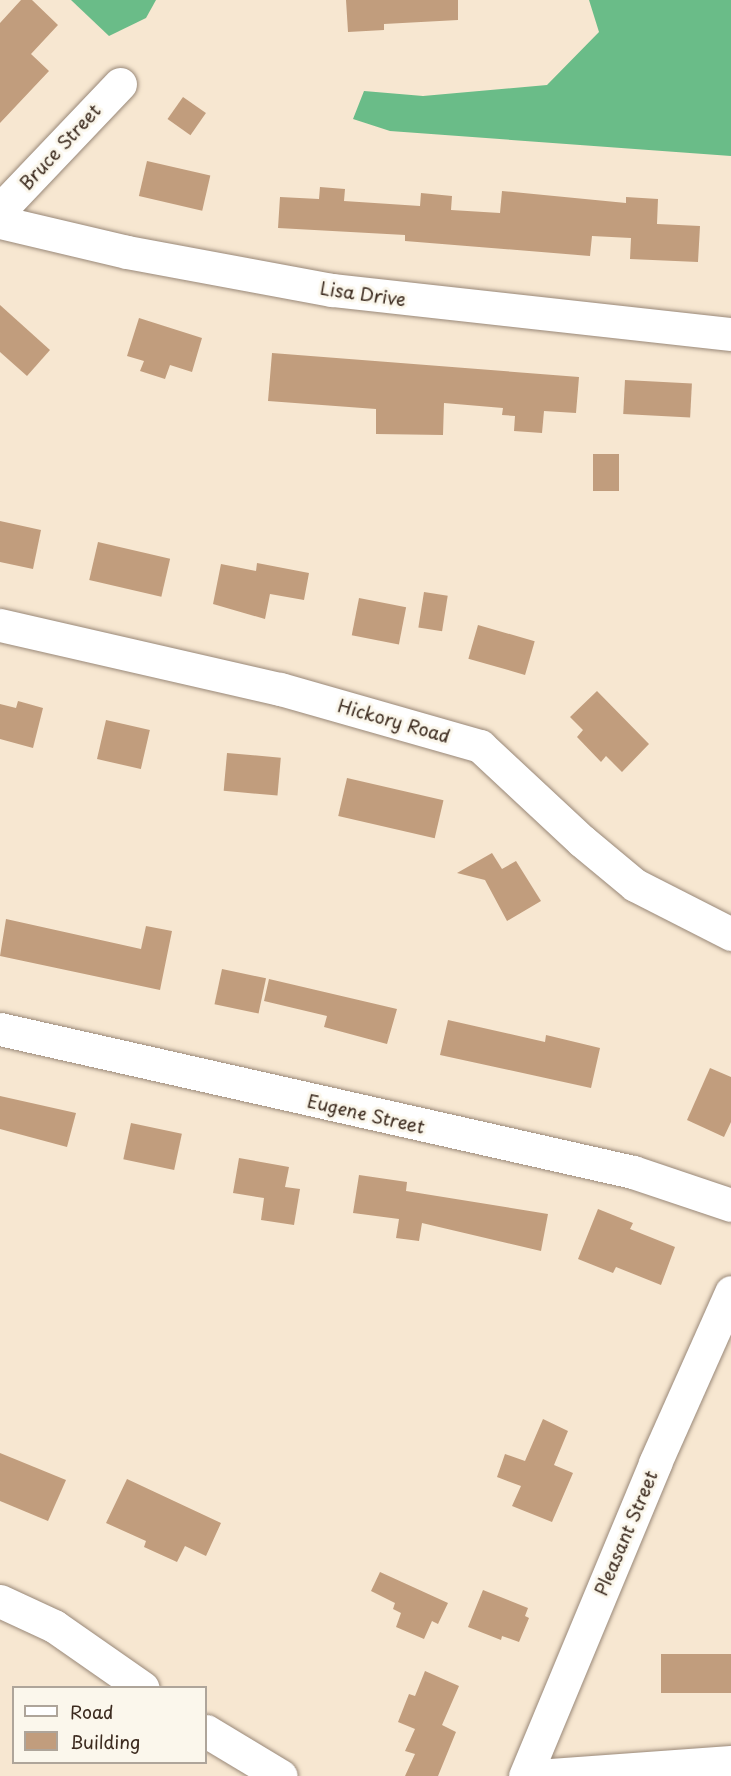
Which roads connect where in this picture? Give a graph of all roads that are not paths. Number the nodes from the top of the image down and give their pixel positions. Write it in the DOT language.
graph roads {
  1 [pos="120,84"];
  2 [pos="0,210"];
  3 [pos="0,222"];
  4 [pos="731,334"];
  5 [pos="0,625"];
  6 [pos="731,934"];
  7 [pos="0,1029"];
  8 [pos="731,1205"];
  9 [pos="731,1292"];
  10 [pos="0,1601"];
  11 [pos="140,1686"];
  12 [pos="207,1732"];
  13 [pos="731,1762"];
  14 [pos="281,1776"];
  15 [pos="525,1776"];
  16 [pos="536,1776"];
  1 -- 2 [label="street, Bruce Street"];
  3 -- 4 [label="street, Lisa Drive"];
  5 -- 6 [label="street, Hickory Road"];
  7 -- 8 [label="street, Eugene Street"];
  9 -- 15 [label="street, Pleasant Street"];
  10 -- 11 [label="street"];
  12 -- 14 [label="street"];
  13 -- 16 [label="street"];
}
